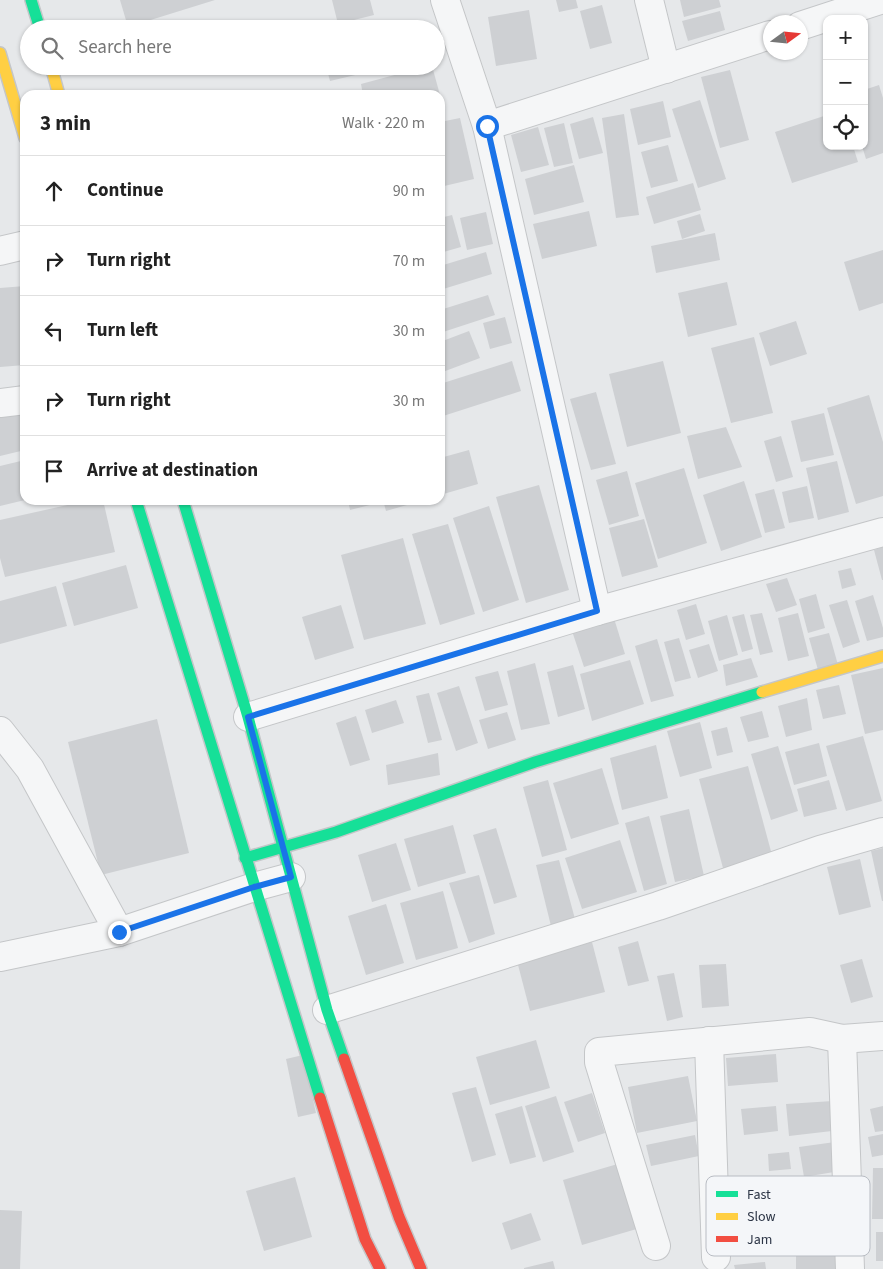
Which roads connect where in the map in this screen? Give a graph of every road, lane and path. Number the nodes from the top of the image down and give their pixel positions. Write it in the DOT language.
graph roads {
  1 [pos="31,0"];
  2 [pos="445,0"];
  3 [pos="649,0"];
  4 [pos="880,0"];
  5 [pos="37,20"];
  6 [pos="808,23"];
  7 [pos="763,37"];
  8 [pos="0,53"];
  9 [pos="666,68"];
  10 [pos="53,75"];
  11 [pos="58,90"];
  12 [pos="20,121"];
  13 [pos="487,126"];
  14 [pos="20,246"];
  15 [pos="0,250"];
  16 [pos="20,401"];
  17 [pos="0,403"];
  18 [pos="138,505"];
  19 [pos="184,505"];
  20 [pos="883,532"];
  21 [pos="597,611"];
  22 [pos="883,656"];
  23 [pos="248,717"];
  24 [pos="0,731"];
  25 [pos="883,832"];
  26 [pos="283,849"];
  27 [pos="245,858"];
  28 [pos="291,877"];
  29 [pos="254,887"];
  30 [pos="119,932"];
  31 [pos="0,957"];
  32 [pos="326,1010"];
  33 [pos="883,1036"];
  34 [pos="842,1039"];
  35 [pos="709,1041"];
  36 [pos="713,1176"];
  37 [pos="847,1176"];
  38 [pos="656,1246"];
  39 [pos="850,1256"];
  40 [pos="380,1269"];
  41 [pos="421,1269"];
  42 [pos="850,1269"];
  1 -- 5 [label="main road"];
  2 -- 13 [label="street"];
  3 -- 9 [label="street"];
  4 -- 6 [label="street"];
  7 -- 9 [label="street"];
  8 -- 12 [label="main road"];
  9 -- 13 [label="street"];
  10 -- 11 [label="main road"];
  13 -- 21 [label="street"];
  14 -- 15 [label="street"];
  16 -- 17 [label="street"];
  18 -- 27 [label="main road"];
  19 -- 23 [label="main road"];
  20 -- 21 [label="street"];
  21 -- 23 [label="street"];
  22 -- 26 [label="main road"];
  23 -- 26 [label="main road"];
  24 -- 30 [label="street"];
  25 -- 32 [label="street"];
  26 -- 27 [label="main road"];
  26 -- 28 [label="main road"];
  27 -- 29 [label="main road"];
  28 -- 29 [label="street"];
  28 -- 32 [label="main road"];
  29 -- 30 [label="street"];
  29 -- 40 [label="main road"];
  30 -- 31 [label="street"];
  32 -- 41 [label="main road"];
  33 -- 34 [label="street"];
  34 -- 35 [label="street"];
  34 -- 37 [label="street"];
  35 -- 36 [label="street"];
  35 -- 38 [label="street"];
  39 -- 42 [label="street"];
}
